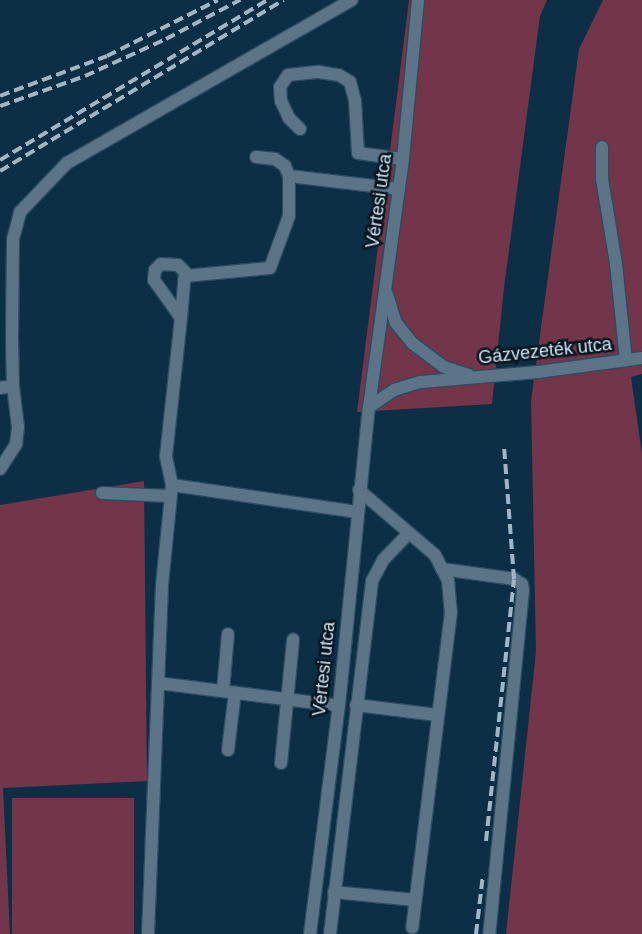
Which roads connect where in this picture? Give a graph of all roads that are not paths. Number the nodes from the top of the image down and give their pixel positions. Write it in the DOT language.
graph roads {
  1 [pos="352,0"];
  2 [pos="418,0"];
  3 [pos="300,129"];
  4 [pos="602,147"];
  5 [pos="256,157"];
  6 [pos="403,159"];
  7 [pos="289,176"];
  8 [pos="399,189"];
  9 [pos="185,276"];
  10 [pos="386,279"];
  11 [pos="181,318"];
  12 [pos="642,358"];
  13 [pos="626,360"];
  14 [pos="475,377"];
  15 [pos="6,387"];
  16 [pos="369,407"];
  17 [pos="0,469"];
  18 [pos="359,490"];
  19 [pos="171,491"];
  20 [pos="102,493"];
  21 [pos="357,512"];
  22 [pos="409,533"];
  23 [pos="442,569"];
  24 [pos="228,634"];
  25 [pos="293,640"];
  26 [pos="158,683"];
  27 [pos="229,692"];
  28 [pos="287,699"];
  29 [pos="356,704"];
  30 [pos="339,706"];
  31 [pos="437,715"];
  32 [pos="228,750"];
  33 [pos="281,762"];
  34 [pos="334,892"];
  35 [pos="415,900"];
  36 [pos="412,928"];
  37 [pos="148,934"];
  38 [pos="310,934"];
  39 [pos="330,934"];
  40 [pos="489,934"];
  1 -- 15 [label="street"];
  2 -- 6 [label="street, Vértesi utca"];
  3 -- 6 [label="street"];
  4 -- 13 [label="street"];
  5 -- 7 [label="street"];
  6 -- 8 [label="street, Vértesi utca"];
  7 -- 8 [label="street"];
  7 -- 9 [label="street"];
  8 -- 10 [label="street, Vértesi utca"];
  9 -- 11 [label="street"];
  9 -- 11 [label="street"];
  10 -- 14 [label="street, Gázvezeték utca"];
  10 -- 16 [label="street, Vértesi utca"];
  11 -- 19 [label="street"];
  12 -- 13 [label="street, Gázvezeték utca"];
  13 -- 14 [label="street, Gázvezeték utca"];
  14 -- 16 [label="street"];
  15 -- 17 [label="street"];
  16 -- 18 [label="street, Vértesi utca"];
  18 -- 21 [label="street, Vértesi utca"];
  18 -- 22 [label="street"];
  19 -- 20 [label="street"];
  19 -- 21 [label="street"];
  19 -- 26 [label="street"];
  21 -- 30 [label="street, Vértesi utca"];
  22 -- 23 [label="street"];
  22 -- 29 [label="street"];
  23 -- 31 [label="street"];
  23 -- 40 [label="street"];
  24 -- 27 [label="street"];
  25 -- 28 [label="street"];
  26 -- 27 [label="street"];
  26 -- 37 [label="street"];
  27 -- 28 [label="street"];
  27 -- 32 [label="street"];
  28 -- 30 [label="street"];
  28 -- 33 [label="street"];
  29 -- 31 [label="street"];
  29 -- 34 [label="street"];
  30 -- 38 [label="street, Vértesi utca"];
  31 -- 35 [label="street"];
  34 -- 35 [label="street"];
  34 -- 39 [label="street"];
  35 -- 36 [label="street"];
}
